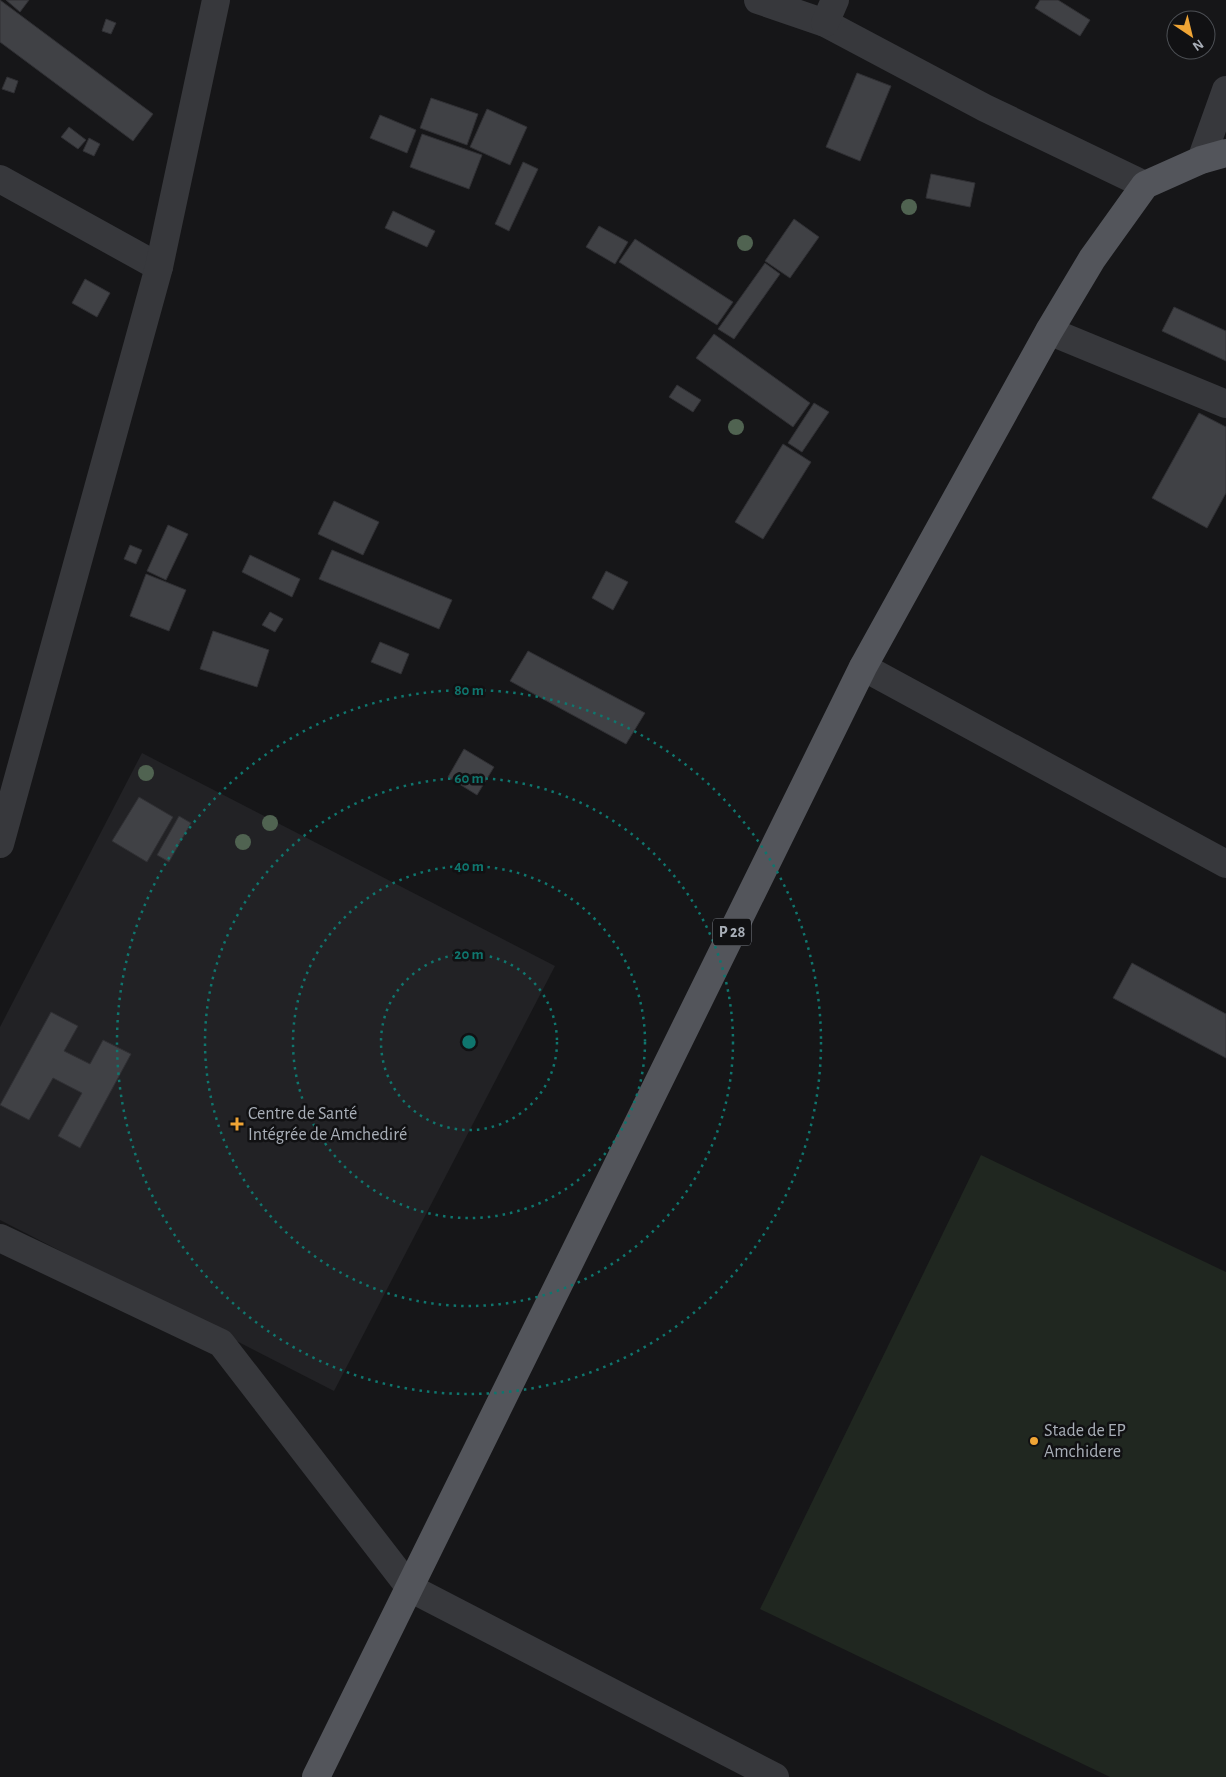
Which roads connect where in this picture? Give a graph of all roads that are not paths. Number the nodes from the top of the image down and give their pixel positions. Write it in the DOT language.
graph roads {
  1 [pos="216,0"];
  2 [pos="758,0"];
  3 [pos="830,12"];
  4 [pos="1226,90"];
  5 [pos="1213,156"];
  6 [pos="0,178"];
  7 [pos="1145,185"];
  8 [pos="159,267"];
  9 [pos="1049,331"];
  10 [pos="1226,404"];
  11 [pos="863,667"];
  12 [pos="0,844"];
  13 [pos="1226,864"];
  14 [pos="0,1238"];
  15 [pos="410,1588"];
  16 [pos="316,1777"];
  17 [pos="775,1777"];
  1 -- 8 [label="street"];
  2 -- 3 [label="street"];
  3 -- 7 [label="street"];
  4 -- 5 [label="street"];
  5 -- 7 [label="main road, P 28"];
  6 -- 8 [label="street"];
  7 -- 9 [label="main road, P 28"];
  8 -- 12 [label="street"];
  9 -- 10 [label="street"];
  9 -- 11 [label="main road, P 28"];
  11 -- 13 [label="street"];
  11 -- 15 [label="main road, P 28"];
  14 -- 15 [label="street"];
  15 -- 16 [label="main road, P 28"];
  15 -- 17 [label="street"];
}
